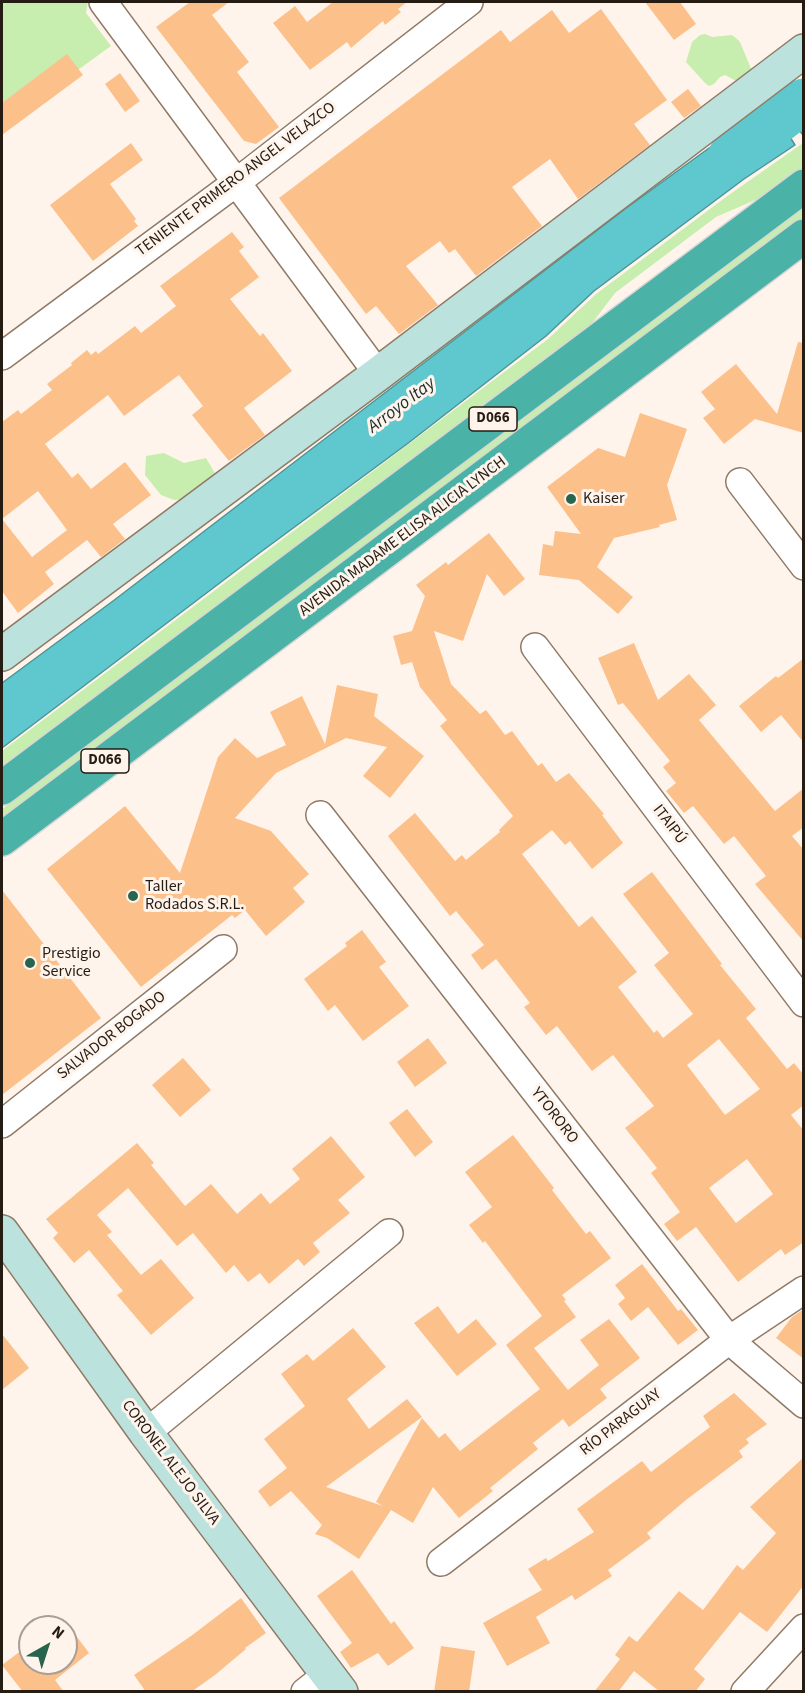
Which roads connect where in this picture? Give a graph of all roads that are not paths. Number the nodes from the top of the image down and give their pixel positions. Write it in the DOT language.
graph roads {
  1 [pos="103,2"];
  2 [pos="469,2"];
  3 [pos="804,51"];
  4 [pos="237,182"];
  5 [pos="804,186"];
  6 [pos="804,236"];
  7 [pos="5,345"];
  8 [pos="378,374"];
  9 [pos="740,482"];
  10 [pos="804,566"];
  11 [pos="535,647"];
  12 [pos="2,654"];
  13 [pos="2,788"];
  14 [pos="320,815"];
  15 [pos="2,839"];
  16 [pos="223,949"];
  17 [pos="804,1003"];
  18 [pos="2,1124"];
  19 [pos="2,1232"];
  20 [pos="388,1233"];
  21 [pos="804,1290"];
  22 [pos="729,1340"];
  23 [pos="804,1404"];
  24 [pos="146,1433"];
  25 [pos="441,1562"];
  26 [pos="804,1628"];
  27 [pos="325,1686"];
  28 [pos="745,1692"];
  1 -- 4 [label="street"];
  2 -- 4 [label="street, TENIENTE PRIMERO ANGEL VELAZCO"];
  3 -- 8 [label="main road"];
  4 -- 7 [label="street, TENIENTE PRIMERO ANGEL VELAZCO"];
  4 -- 8 [label="street"];
  5 -- 13 [label="highway, D066"];
  6 -- 15 [label="highway, AVENIDA MADAME ELISA ALICIA LYNCH / D066"];
  8 -- 12 [label="main road"];
  9 -- 10 [label="street"];
  11 -- 17 [label="street, ITAIPÚ"];
  14 -- 22 [label="street, YTORORO"];
  16 -- 18 [label="street, SALVADOR BOGADO"];
  19 -- 24 [label="main road, CORONEL ALEJO SILVA"];
  20 -- 24 [label="street"];
  21 -- 22 [label="street, RÍO PARAGUAY"];
  22 -- 23 [label="street, YTORORO"];
  22 -- 25 [label="street, RÍO PARAGUAY"];
  24 -- 27 [label="main road, CORONEL ALEJO SILVA"];
  26 -- 28 [label="street"];
}
